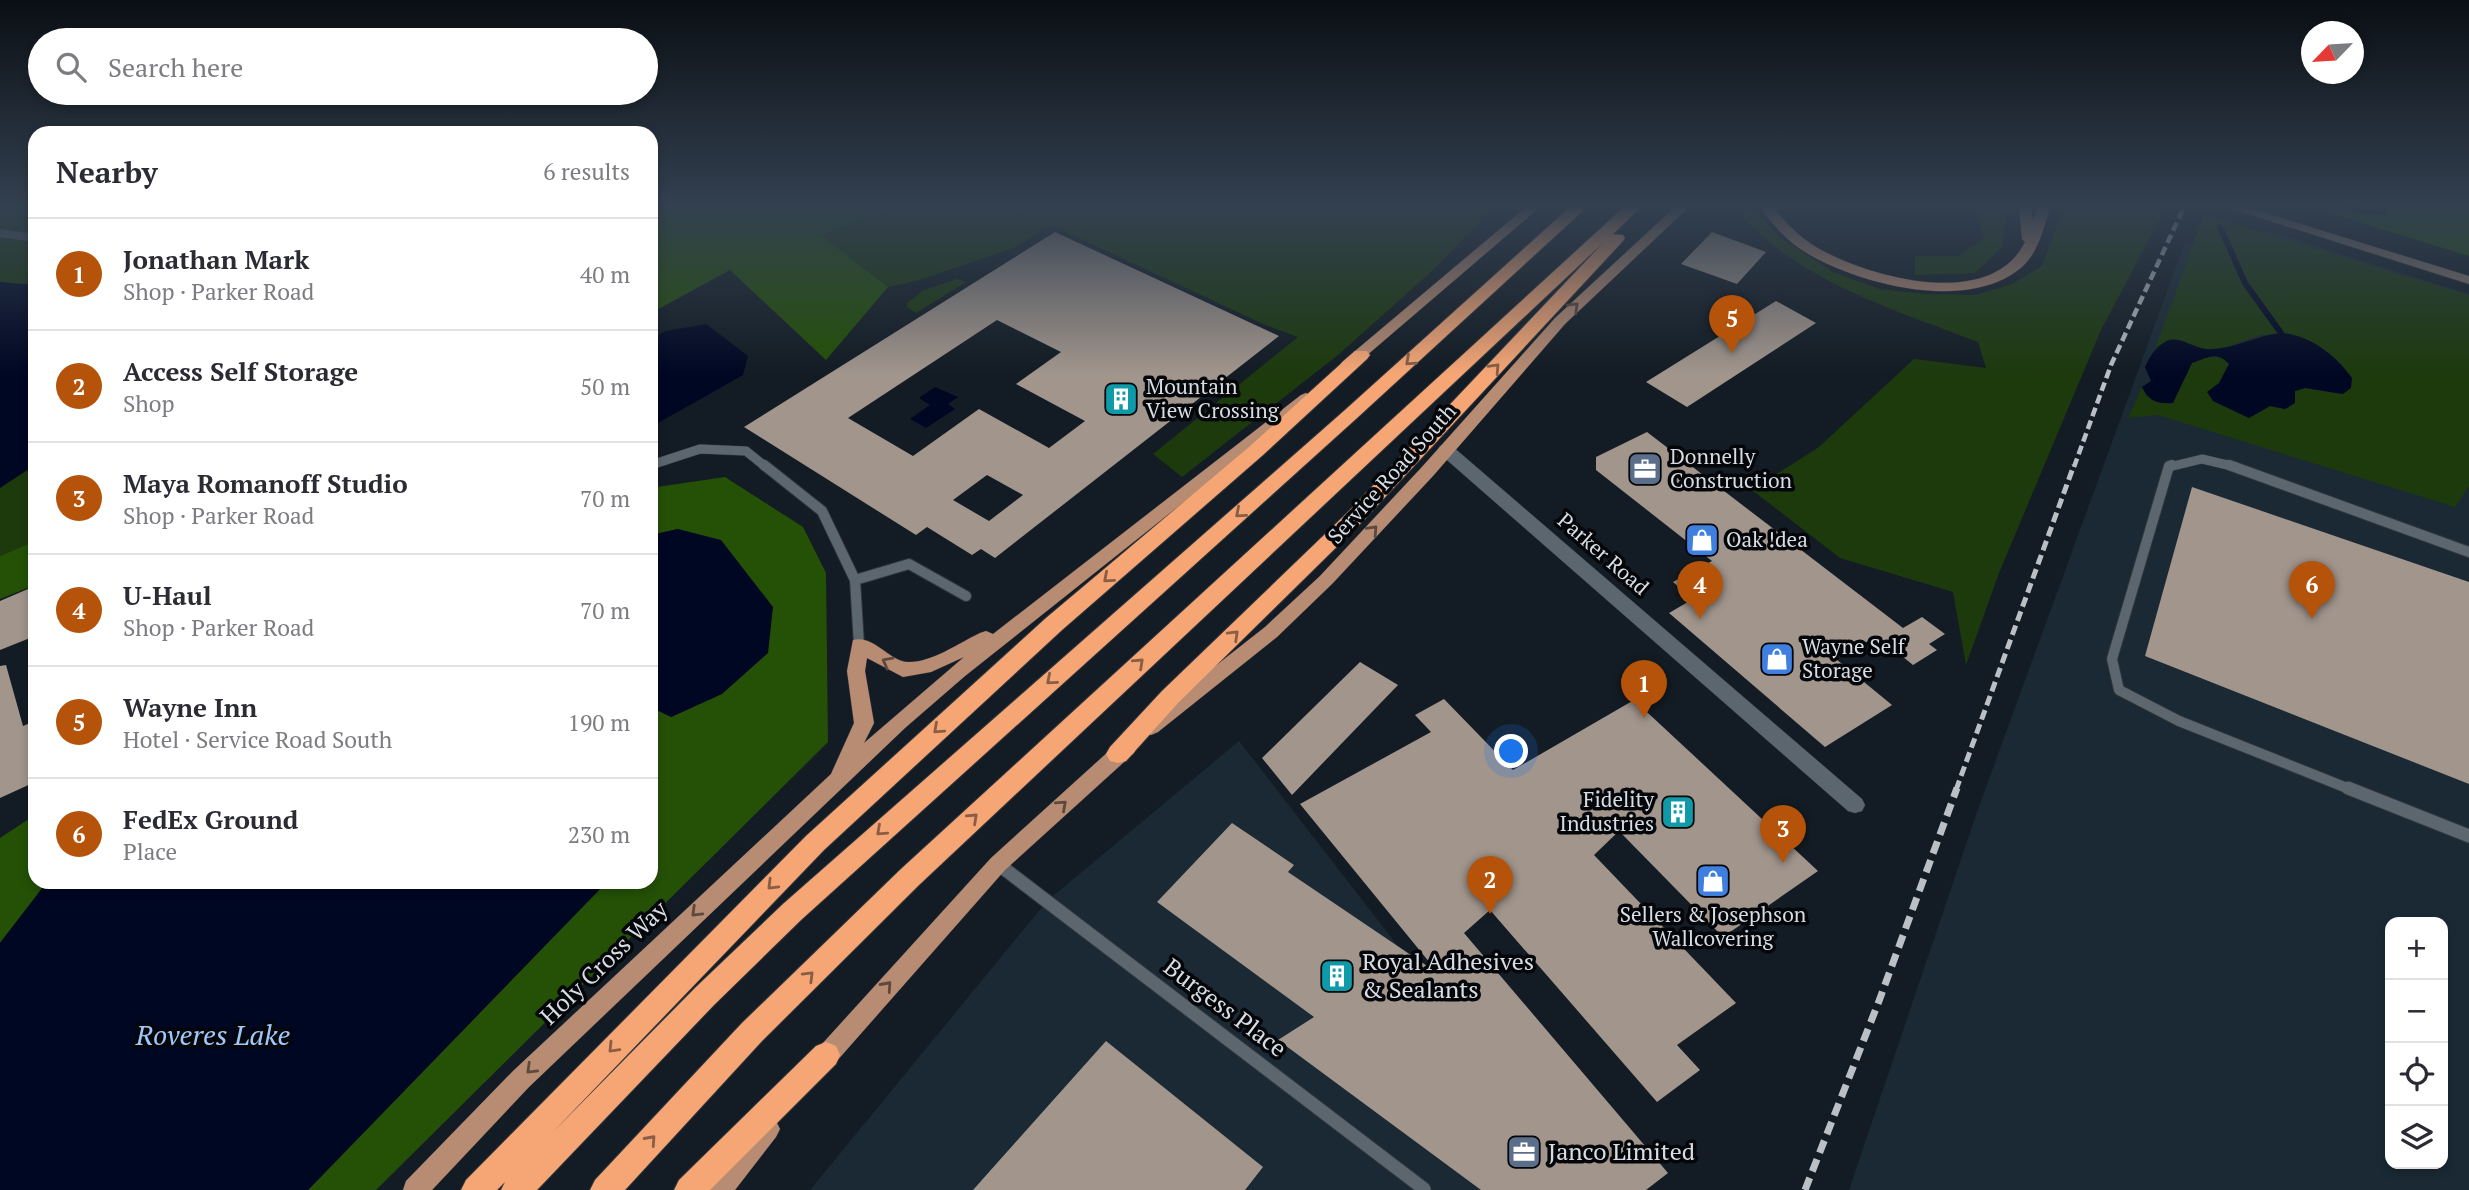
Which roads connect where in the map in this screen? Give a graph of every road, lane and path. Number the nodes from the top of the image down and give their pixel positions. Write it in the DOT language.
graph roads {
  1 [pos="1469,263"];
  2 [pos="1519,263"];
  3 [pos="1527,263"];
  4 [pos="1573,263"];
  5 [pos="1596,263"];
  6 [pos="1623,263"];
  7 [pos="1837,263"];
  8 [pos="2019,263"];
  9 [pos="2412,263"];
  10 [pos="2469,280"];
  11 [pos="1461,316"];
  12 [pos="1361,355"];
  13 [pos="1446,450"];
  14 [pos="658,464"];
  15 [pos="2469,552"];
  16 [pos="855,580"];
  17 [pos="966,596"];
  18 [pos="1037,608"];
  19 [pos="859,646"];
  20 [pos="1118,754"];
  21 [pos="835,781"];
  22 [pos="1855,805"];
  23 [pos="2469,836"];
  24 [pos="998,864"];
  25 [pos="826,1055"];
  26 [pos="1424,1189"];
  27 [pos="415,1190"];
  28 [pos="476,1190"];
  29 [pos="516,1190"];
  30 [pos="605,1190"];
  31 [pos="689,1190"];
  32 [pos="719,1190"];
  1 -- 12 [label="main road"];
  2 -- 11 [label="highway"];
  3 -- 11 [label="highway"];
  30 -- 4 [label="highway, one-way"];
  20 -- 5 [label="highway, one-way"];
  13 -- 6 [label="main road, Service Road South, one-way"];
  7 -- 8 [label="main road"];
  9 -- 10 [label="main road"];
  11 -- 29 [label="highway, one-way"];
  12 -- 18 [label="main road"];
  12 -- 28 [label="highway, one-way"];
  20 -- 13 [label="main road, Service Road South, one-way"];
  13 -- 22 [label="street, Parker Road"];
  14 -- 16 [label="lane"];
  15 -- 23 [label="lane"];
  16 -- 17 [label="lane"];
  16 -- 19 [label="lane"];
  18 -- 19 [label="main road, one-way"];
  18 -- 21 [label="main road, Holy Cross Way"];
  19 -- 21 [label="main road"];
  24 -- 20 [label="main road, Service Road South, one-way"];
  21 -- 27 [label="main road, Holy Cross Way, one-way"];
  25 -- 24 [label="main road, Service Road South, one-way"];
  24 -- 26 [label="lane, Burgess Place"];
  25 -- 31 [label="highway"];
  25 -- 32 [label="main road, Service Road South"];
}
